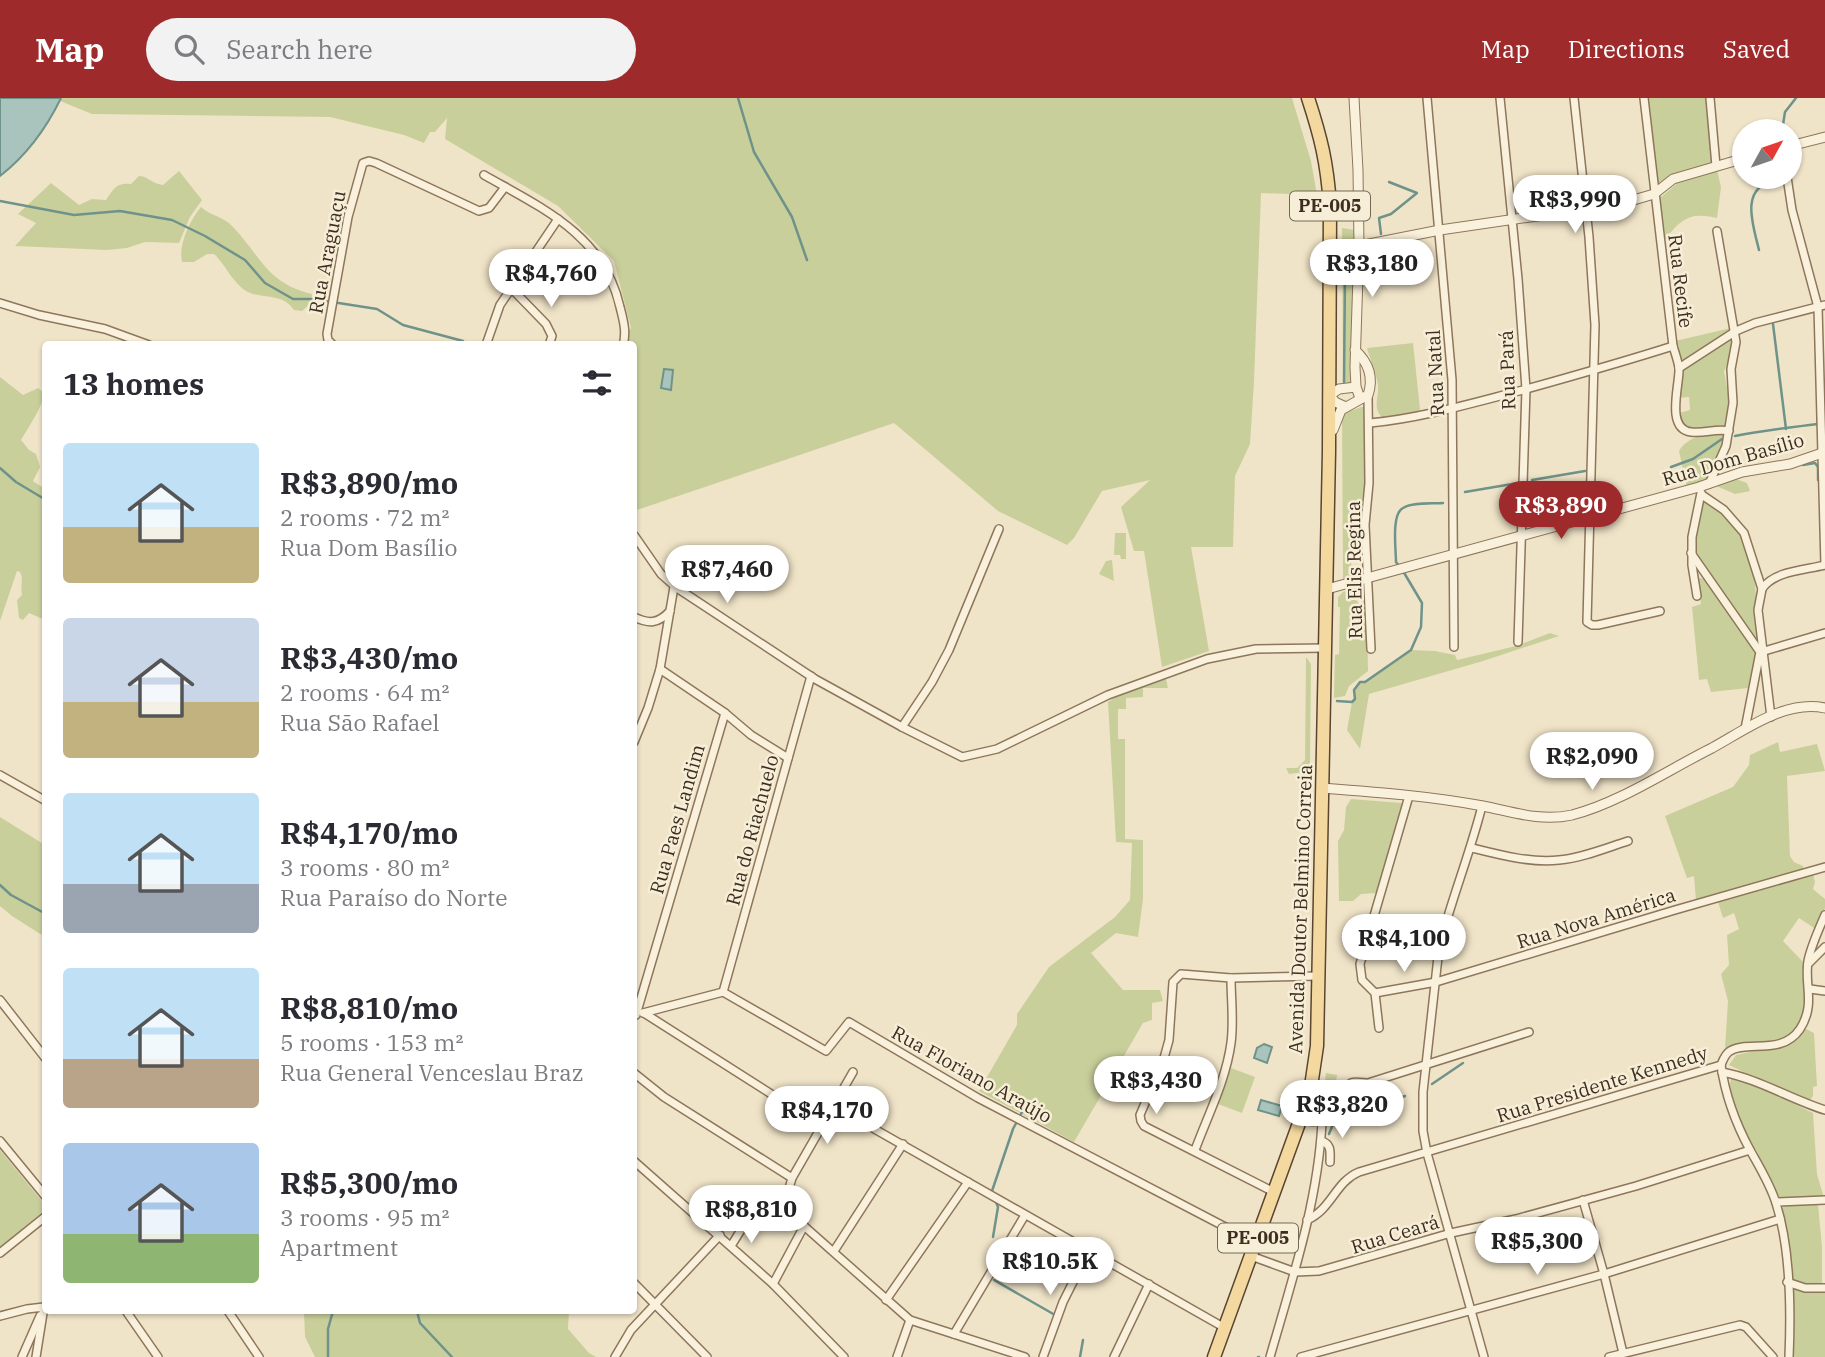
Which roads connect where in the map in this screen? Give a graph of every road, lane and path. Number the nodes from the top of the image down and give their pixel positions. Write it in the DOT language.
graph roads {
  1 [pos="1308,98"];
  2 [pos="1354,98"];
  3 [pos="1427,98"];
  4 [pos="1500,98"];
  5 [pos="1574,98"];
  6 [pos="1644,98"];
  7 [pos="1710,98"];
  8 [pos="1825,137"];
  9 [pos="1802,143"];
  10 [pos="1732,162"];
  11 [pos="1716,166"];
  12 [pos="484,175"];
  13 [pos="505,187"];
  14 [pos="1788,189"];
  15 [pos="1654,194"];
  16 [pos="1585,209"];
  17 [pos="558,219"];
  18 [pos="1512,220"];
  19 [pos="1440,230"];
  20 [pos="1717,231"];
  21 [pos="1359,246"];
  22 [pos="511,288"];
  23 [pos="0,303"];
  24 [pos="1821,306"];
  25 [pos="1736,331"];
  26 [pos="138,341"];
  27 [pos="330,341"];
  28 [pos="487,341"];
  29 [pos="551,341"];
  30 [pos="624,341"];
  31 [pos="1673,346"];
  32 [pos="1355,350"];
  33 [pos="1679,368"];
  34 [pos="1595,372"];
  35 [pos="1356,387"];
  36 [pos="1333,389"];
  37 [pos="1526,389"];
  38 [pos="1364,396"];
  39 [pos="1823,397"];
  40 [pos="1346,407"];
  41 [pos="1454,408"];
  42 [pos="1370,423"];
  43 [pos="1729,431"];
  44 [pos="1329,444"];
  45 [pos="1823,452"];
  46 [pos="1709,484"];
  47 [pos="1700,491"];
  48 [pos="1588,517"];
  49 [pos="999,529"];
  50 [pos="1522,537"];
  51 [pos="637,542"];
  52 [pos="1453,553"];
  53 [pos="1691,553"];
  54 [pos="1825,565"];
  55 [pos="1369,578"];
  56 [pos="674,587"];
  57 [pos="1327,589"];
  58 [pos="1762,589"];
  59 [pos="1697,596"];
  60 [pos="671,611"];
  61 [pos="1660,611"];
  62 [pos="637,618"];
  63 [pos="1825,633"];
  64 [pos="1518,642"];
  65 [pos="1454,647"];
  66 [pos="1326,648"];
  67 [pos="1371,649"];
  68 [pos="1762,652"];
  69 [pos="660,669"];
  70 [pos="811,676"];
  71 [pos="1825,702"];
  72 [pos="1814,705"];
  73 [pos="1825,708"];
  74 [pos="725,713"];
  75 [pos="1771,717"];
  76 [pos="902,727"];
  77 [pos="1745,729"];
  78 [pos="637,735"];
  79 [pos="788,758"];
  80 [pos="0,775"];
  81 [pos="1323,788"];
  82 [pos="1409,796"];
  83 [pos="42,799"];
  84 [pos="1482,806"];
  85 [pos="1628,841"];
  86 [pos="1472,848"];
  87 [pos="1825,867"];
  88 [pos="1825,915"];
  89 [pos="1825,947"];
  90 [pos="1808,964"];
  91 [pos="1318,976"];
  92 [pos="1231,978"];
  93 [pos="1436,982"];
  94 [pos="1810,989"];
  95 [pos="1825,991"];
  96 [pos="723,992"];
  97 [pos="1375,993"];
  98 [pos="0,1000"];
  99 [pos="638,1015"];
  100 [pos="1379,1028"];
  101 [pos="1529,1032"];
  102 [pos="42,1054"];
  103 [pos="1427,1064"];
  104 [pos="1722,1068"];
  105 [pos="853,1072"];
  106 [pos="637,1075"];
  107 [pos="834,1106"];
  108 [pos="1825,1110"];
  109 [pos="1301,1119"];
  110 [pos="1322,1122"];
  111 [pos="823,1127"];
  112 [pos="0,1141"];
  113 [pos="1321,1141"];
  114 [pos="903,1144"];
  115 [pos="1195,1150"];
  116 [pos="1750,1150"];
  117 [pos="1427,1153"];
  118 [pos="1330,1162"];
  119 [pos="637,1164"];
  120 [pos="792,1178"];
  121 [pos="968,1182"];
  122 [pos="42,1192"];
  123 [pos="1274,1192"];
  124 [pos="1583,1200"];
  125 [pos="1825,1200"];
  126 [pos="1776,1202"];
  127 [pos="782,1213"];
  128 [pos="1025,1215"];
  129 [pos="42,1219"];
  130 [pos="1780,1219"];
  131 [pos="1307,1220"];
  132 [pos="804,1226"];
  133 [pos="1451,1233"];
  134 [pos="720,1236"];
  135 [pos="731,1246"];
  136 [pos="1089,1250"];
  137 [pos="1254,1250"];
  138 [pos="834,1251"];
  139 [pos="0,1253"];
  140 [pos="1295,1272"];
  141 [pos="1604,1274"];
  142 [pos="1787,1282"];
  143 [pos="773,1284"];
  144 [pos="1149,1284"];
  145 [pos="637,1286"];
  146 [pos="1825,1288"];
  147 [pos="886,1300"];
  148 [pos="654,1304"];
  149 [pos="42,1306"];
  150 [pos="1472,1309"];
  151 [pos="42,1312"];
  152 [pos="44,1314"];
  153 [pos="128,1314"];
  154 [pos="230,1314"];
  155 [pos="0,1317"];
  156 [pos="910,1320"];
  157 [pos="1225,1328"];
  158 [pos="954,1334"];
  159 [pos="1623,1353"];
  160 [pos="22,1357"];
  161 [pos="36,1357"];
  162 [pos="158,1357"];
  163 [pos="258,1357"];
  164 [pos="615,1357"];
  165 [pos="707,1357"];
  166 [pos="844,1357"];
  167 [pos="897,1357"];
  168 [pos="1025,1357"];
  169 [pos="1043,1357"];
  170 [pos="1114,1357"];
  171 [pos="1214,1357"];
  172 [pos="1270,1357"];
  173 [pos="1301,1357"];
  174 [pos="1484,1357"];
  175 [pos="1609,1357"];
  176 [pos="1773,1357"];
  177 [pos="1789,1357"];
  1 -- 36 [label="main road, Avenida Doutor Belmino Correia / PE-005"];
  2 -- 21 [label="street"];
  3 -- 19 [label="street, Rua Natal"];
  4 -- 18 [label="street, Rua Pará"];
  5 -- 16 [label="street"];
  6 -- 15 [label="street, Rua Recife"];
  7 -- 11 [label="street"];
  8 -- 9 [label="street"];
  10 -- 11 [label="street"];
  11 -- 15 [label="street"];
  12 -- 13 [label="street"];
  13 -- 17 [label="street"];
  13 -- 27 [label="street, Rua Araguaçu"];
  14 -- 24 [label="street"];
  15 -- 16 [label="street"];
  15 -- 31 [label="street, Rua Recife"];
  16 -- 18 [label="street"];
  16 -- 34 [label="street"];
  17 -- 22 [label="street"];
  17 -- 30 [label="street"];
  18 -- 19 [label="street"];
  18 -- 37 [label="street, Rua Pará"];
  19 -- 21 [label="street"];
  19 -- 41 [label="street, Rua Natal"];
  20 -- 25 [label="street"];
  21 -- 32 [label="street"];
  22 -- 28 [label="street"];
  22 -- 29 [label="street"];
  23 -- 26 [label="street"];
  24 -- 25 [label="street"];
  24 -- 39 [label="street"];
  25 -- 33 [label="street"];
  25 -- 43 [label="street"];
  31 -- 33 [label="street, Rua Recife"];
  31 -- 34 [label="street"];
  32 -- 35 [label="street"];
  32 -- 38 [label="street"];
  33 -- 43 [label="street, Rua Recife"];
  34 -- 37 [label="street"];
  34 -- 48 [label="street"];
  35 -- 36 [label="street"];
  35 -- 38 [label="street"];
  36 -- 40 [label="street"];
  36 -- 44 [label="main road, Avenida Doutor Belmino Correia / PE-005"];
  37 -- 41 [label="street"];
  37 -- 50 [label="street, Rua Pará"];
  38 -- 40 [label="street"];
  38 -- 42 [label="street, Rua Elis Regina"];
  39 -- 45 [label="street"];
  40 -- 44 [label="street, Avenida Doutor Belmino Correia"];
  41 -- 42 [label="street"];
  41 -- 52 [label="street, Rua Natal"];
  42 -- 55 [label="street, Rua Elis Regina"];
  43 -- 46 [label="street"];
  44 -- 57 [label="main road, Avenida Doutor Belmino Correia / PE-005"];
  45 -- 46 [label="street, Rua Dom Basílio"];
  45 -- 54 [label="street"];
  46 -- 47 [label="street, Rua Dom Basílio"];
  47 -- 48 [label="street, Rua Dom Basílio"];
  47 -- 53 [label="street"];
  47 -- 58 [label="street"];
  48 -- 50 [label="street, Rua Dom Basílio"];
  48 -- 61 [label="street"];
  49 -- 76 [label="street"];
  50 -- 52 [label="street, Rua Dom Basílio"];
  50 -- 64 [label="street, Rua Pará"];
  51 -- 56 [label="street"];
  52 -- 55 [label="street, Rua Dom Basílio"];
  52 -- 65 [label="street, Rua Natal"];
  53 -- 59 [label="street"];
  53 -- 68 [label="street"];
  54 -- 58 [label="street"];
  55 -- 57 [label="street, Rua Dom Basílio"];
  55 -- 67 [label="street, Rua Elis Regina"];
  56 -- 60 [label="street"];
  56 -- 70 [label="street"];
  57 -- 66 [label="main road, Avenida Doutor Belmino Correia / PE-005"];
  58 -- 68 [label="street"];
  60 -- 62 [label="street"];
  60 -- 69 [label="street"];
  63 -- 68 [label="street"];
  66 -- 76 [label="street"];
  66 -- 81 [label="main road, Avenida Doutor Belmino Correia / PE-005"];
  68 -- 75 [label="street"];
  68 -- 77 [label="street"];
  69 -- 74 [label="street"];
  69 -- 78 [label="street"];
  70 -- 76 [label="street"];
  70 -- 79 [label="street, Rua do Riachuelo"];
  71 -- 72 [label="street"];
  72 -- 73 [label="street"];
  72 -- 75 [label="street"];
  74 -- 79 [label="street"];
  74 -- 99 [label="street, Rua Paes Landim"];
  75 -- 77 [label="street"];
  77 -- 84 [label="street"];
  79 -- 96 [label="street, Rua do Riachuelo"];
  80 -- 83 [label="street"];
  81 -- 82 [label="street"];
  81 -- 91 [label="main road, Avenida Doutor Belmino Correia / PE-005"];
  82 -- 84 [label="street"];
  82 -- 97 [label="street"];
  84 -- 86 [label="street"];
  85 -- 86 [label="street"];
  86 -- 93 [label="street"];
  87 -- 93 [label="street, Rua Nova América"];
  88 -- 90 [label="street, Rua Presidente Kennedy"];
  89 -- 90 [label="street"];
  90 -- 94 [label="street, Rua Presidente Kennedy"];
  91 -- 92 [label="street"];
  91 -- 109 [label="main road, Avenida Doutor Belmino Correia / PE-005"];
  92 -- 115 [label="street"];
  92 -- 115 [label="street"];
  93 -- 97 [label="street, Rua Nova América"];
  93 -- 103 [label="street"];
  94 -- 95 [label="street"];
  94 -- 104 [label="street, Rua Presidente Kennedy"];
  96 -- 99 [label="street"];
  96 -- 137 [label="street, Rua Floriano Araújo"];
  97 -- 100 [label="street"];
  98 -- 102 [label="street"];
  99 -- 111 [label="street"];
  101 -- 103 [label="street"];
  103 -- 110 [label="street"];
  103 -- 117 [label="street"];
  104 -- 108 [label="street"];
  104 -- 116 [label="street"];
  104 -- 117 [label="street, Rua Presidente Kennedy"];
  105 -- 107 [label="street"];
  106 -- 120 [label="street"];
  107 -- 111 [label="street"];
  107 -- 114 [label="street"];
  109 -- 110 [label="street"];
  109 -- 123 [label="main road, Avenida Doutor Belmino Correia / PE-005"];
  110 -- 113 [label="street"];
  111 -- 120 [label="street"];
  112 -- 122 [label="street"];
  113 -- 118 [label="street"];
  113 -- 131 [label="street"];
  114 -- 121 [label="street"];
  114 -- 138 [label="street"];
  115 -- 123 [label="street"];
  116 -- 124 [label="street, Rua Ceará"];
  116 -- 126 [label="street"];
  117 -- 131 [label="street, Rua Presidente Kennedy"];
  117 -- 133 [label="street"];
  119 -- 134 [label="street"];
  120 -- 127 [label="street"];
  121 -- 128 [label="street"];
  121 -- 147 [label="street"];
  123 -- 137 [label="main road, Avenida Doutor Belmino Correia / PE-005"];
  124 -- 133 [label="street, Rua Ceará"];
  124 -- 141 [label="street"];
  125 -- 126 [label="street"];
  126 -- 130 [label="street"];
  127 -- 132 [label="street"];
  127 -- 135 [label="street"];
  128 -- 136 [label="street"];
  128 -- 158 [label="street"];
  129 -- 139 [label="street"];
  130 -- 141 [label="street"];
  130 -- 142 [label="street"];
  131 -- 140 [label="street"];
  132 -- 138 [label="street"];
  132 -- 143 [label="street"];
  133 -- 140 [label="street, Rua Ceará"];
  133 -- 150 [label="street"];
  134 -- 135 [label="street"];
  134 -- 148 [label="street"];
  135 -- 143 [label="street"];
  136 -- 144 [label="street"];
  136 -- 169 [label="street"];
  137 -- 140 [label="street, Rua Ceará"];
  137 -- 157 [label="main road, Avenida Doutor Belmino Correia / PE-005"];
  138 -- 147 [label="street"];
  140 -- 172 [label="street"];
  141 -- 150 [label="street"];
  141 -- 159 [label="street"];
  142 -- 146 [label="street"];
  142 -- 177 [label="street"];
  143 -- 166 [label="street"];
  144 -- 157 [label="street"];
  144 -- 170 [label="street"];
  145 -- 148 [label="street"];
  147 -- 156 [label="street"];
  148 -- 164 [label="street"];
  148 -- 165 [label="street"];
  149 -- 155 [label="street"];
  150 -- 173 [label="street"];
  150 -- 174 [label="street"];
  151 -- 160 [label="street"];
  152 -- 161 [label="street"];
  153 -- 162 [label="street"];
  154 -- 163 [label="street"];
  156 -- 158 [label="street"];
  156 -- 167 [label="street"];
  157 -- 171 [label="main road, Avenida Doutor Belmino Correia / PE-005"];
  158 -- 168 [label="street"];
  159 -- 175 [label="street"];
  159 -- 176 [label="street"];
}
